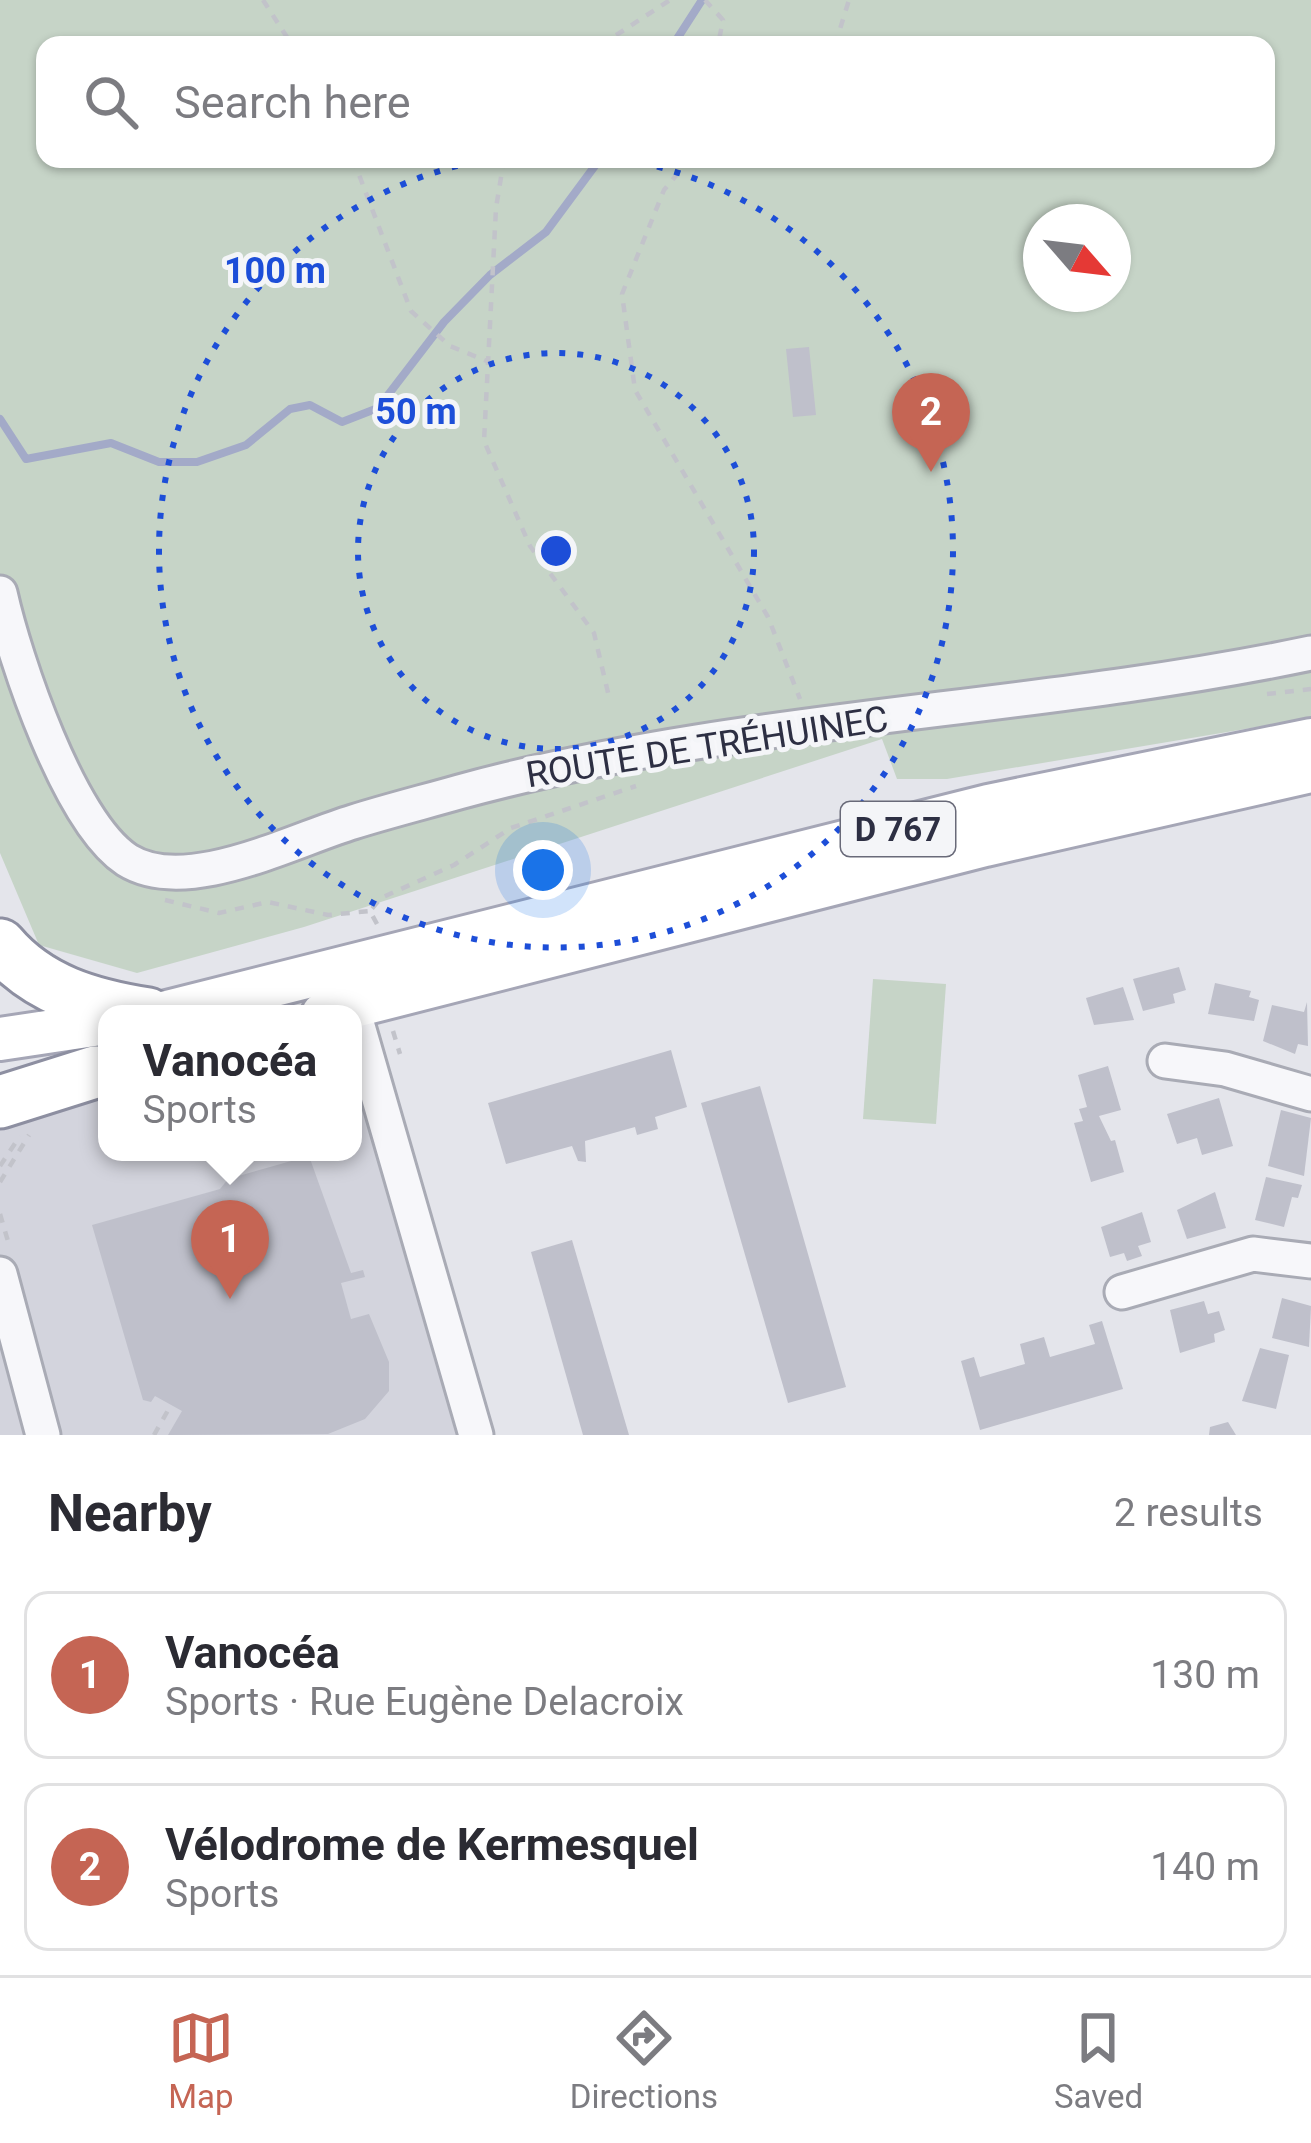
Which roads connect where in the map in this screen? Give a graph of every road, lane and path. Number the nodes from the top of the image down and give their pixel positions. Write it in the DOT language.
graph roads {
  1 [pos="263,0"];
  2 [pos="670,0"];
  3 [pos="705,0"];
  4 [pos="849,0"];
  5 [pos="286,36"];
  6 [pos="615,36"];
  7 [pos="720,36"];
  8 [pos="838,36"];
  9 [pos="356,168"];
  10 [pos="503,168"];
  11 [pos="682,168"];
  12 [pos="489,362"];
  13 [pos="0,593"];
  14 [pos="1311,653"];
  15 [pos="1311,689"];
  16 [pos="1264,694"];
  17 [pos="14,697"];
  18 [pos="608,697"];
  19 [pos="802,705"];
  20 [pos="1311,740"];
  21 [pos="1311,771"];
  22 [pos="640,783"];
  23 [pos="166,873"];
  24 [pos="370,911"];
  25 [pos="380,928"];
  26 [pos="0,945"];
  27 [pos="339,997"];
  28 [pos="100,1005"];
  29 [pos="254,1005"];
  30 [pos="405,1033"];
  31 [pos="0,1039"];
  32 [pos="385,1045"];
  33 [pos="98,1054"];
  34 [pos="98,1056"];
  35 [pos="98,1057"];
  36 [pos="1166,1061"];
  37 [pos="362,1071"];
  38 [pos="0,1084"];
  39 [pos="1311,1094"];
  40 [pos="0,1102"];
  41 [pos="1311,1261"];
  42 [pos="0,1274"];
  43 [pos="1122,1292"];
  44 [pos="171,1405"];
  45 [pos="43,1435"];
  46 [pos="154,1435"];
  47 [pos="476,1435"];
  1 -- 5 [label="path"];
  2 -- 6 [label="path"];
  3 -- 7 [label="path"];
  4 -- 8 [label="path"];
  9 -- 12 [label="path"];
  10 -- 12 [label="path"];
  11 -- 19 [label="path"];
  12 -- 18 [label="path"];
  13 -- 17 [label="street"];
  14 -- 23 [label="street, ROUTE DE TRÉHUINEC"];
  15 -- 16 [label="path"];
  17 -- 23 [label="street"];
  20 -- 27 [label="main road, D 767"];
  21 -- 27 [label="main road, D 767"];
  22 -- 24 [label="path"];
  23 -- 24 [label="path"];
  24 -- 25 [label="path"];
  26 -- 28 [label="highway"];
  27 -- 29 [label="main road, D 767"];
  30 -- 32 [label="path"];
  31 -- 33 [label="main road"];
  34 -- 38 [label="main road"];
  35 -- 40 [label="highway"];
  36 -- 39 [label="street"];
  37 -- 47 [label="street"];
  41 -- 43 [label="street"];
  42 -- 45 [label="street"];
  44 -- 46 [label="path"];
}
